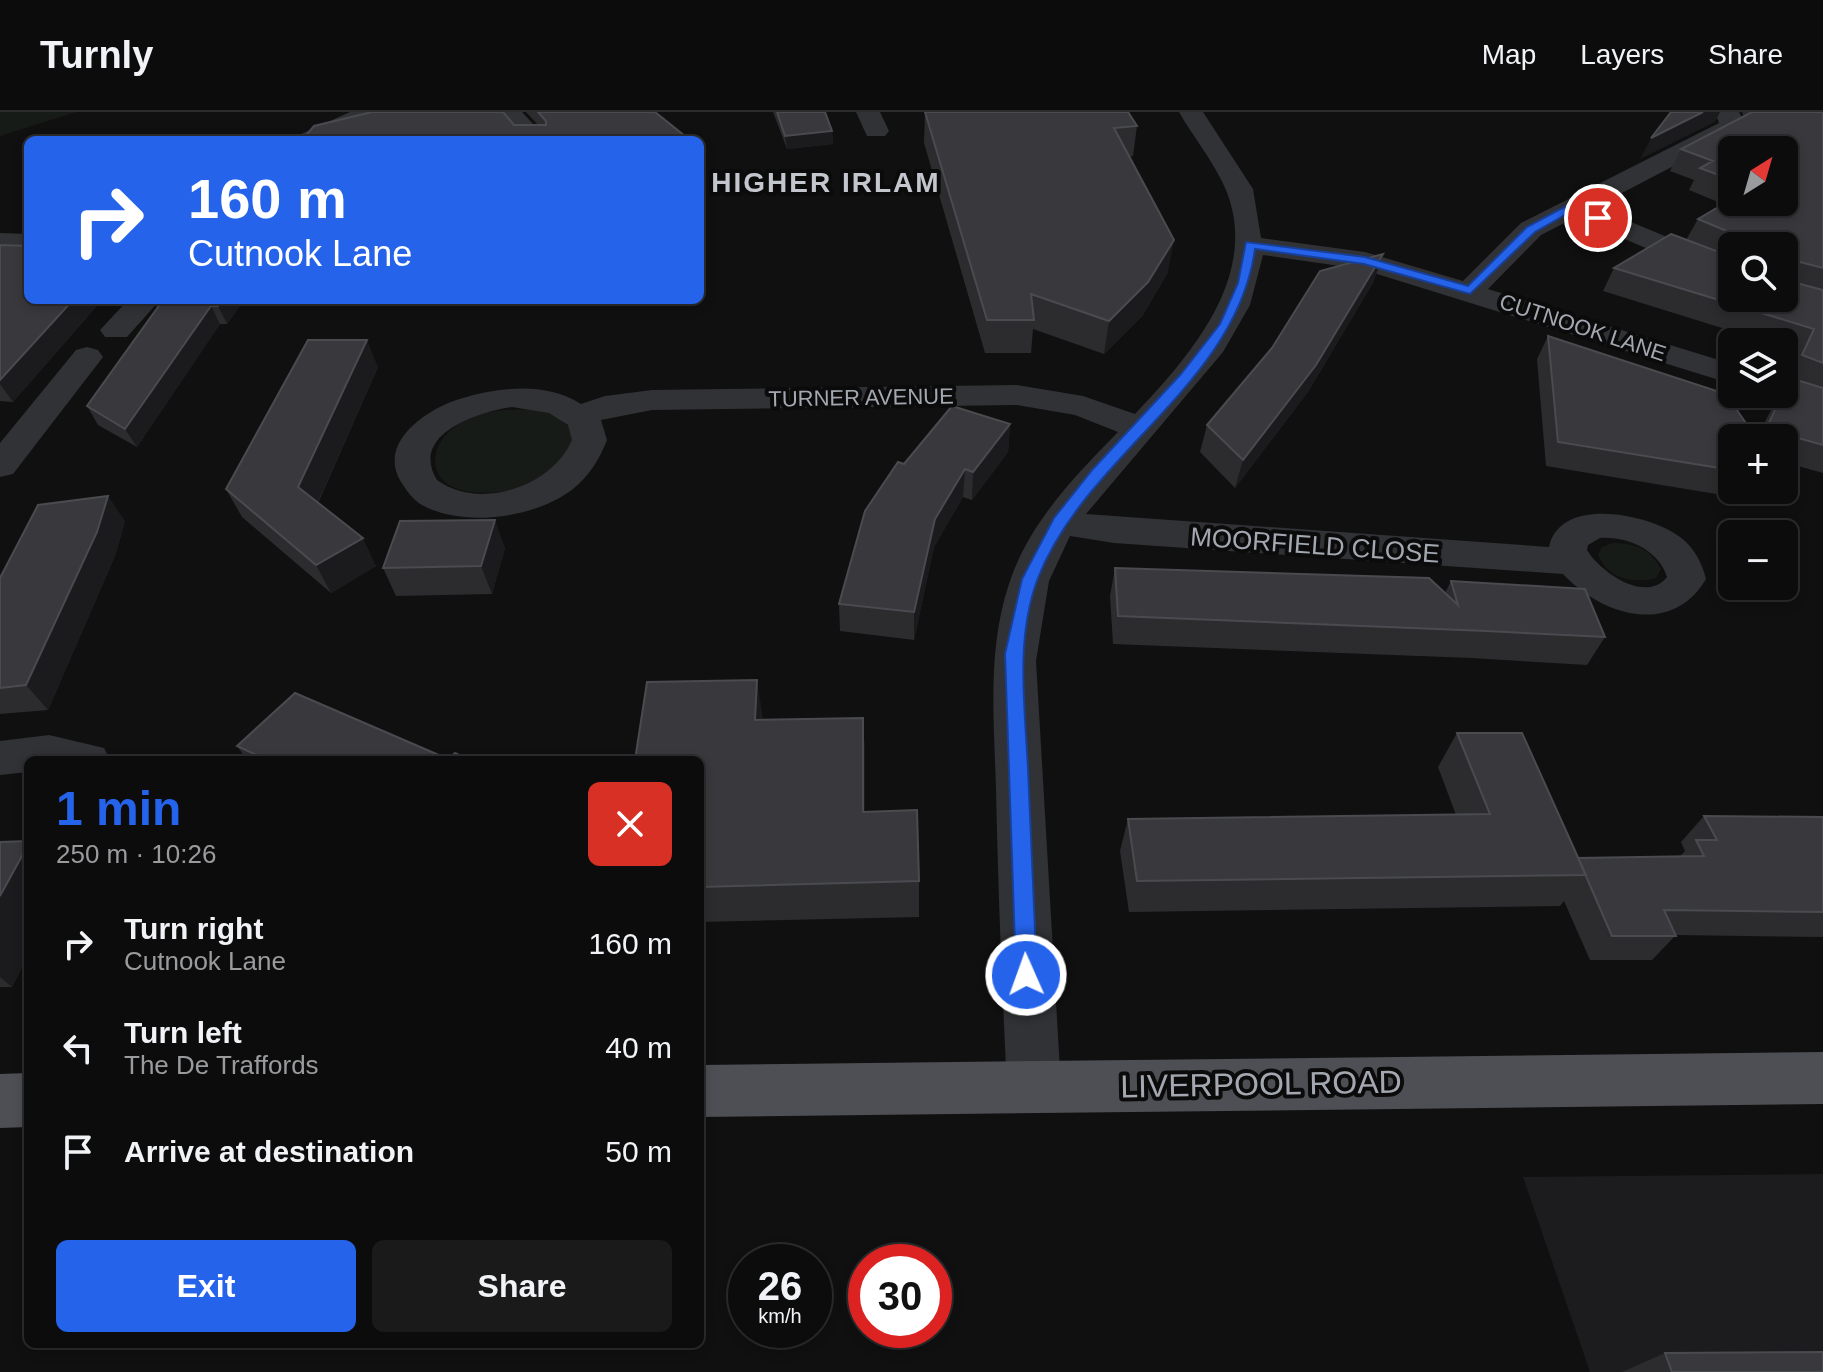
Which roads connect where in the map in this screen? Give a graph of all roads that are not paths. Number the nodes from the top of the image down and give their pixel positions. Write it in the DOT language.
graph roads {
  1 [pos="508,112"];
  2 [pos="1191,112"];
  3 [pos="1727,112"];
  4 [pos="359,113"];
  5 [pos="316,136"];
  6 [pos="531,136"];
  7 [pos="1572,207"];
  8 [pos="0,242"];
  9 [pos="24,243"];
  10 [pos="1250,245"];
  11 [pos="1718,269"];
  12 [pos="1470,291"];
  13 [pos="141,304"];
  14 [pos="116,330"];
  15 [pos="87,357"];
  16 [pos="1718,370"];
  17 [pos="580,416"];
  18 [pos="1139,428"];
  19 [pos="5,454"];
  20 [pos="1060,522"];
  21 [pos="1572,562"];
  22 [pos="68,756"];
  23 [pos="0,758"];
  24 [pos="1823,1078"];
  25 [pos="1034,1087"];
  26 [pos="704,1091"];
  27 [pos="24,1100"];
  28 [pos="0,1101"];
  1 -- 6 [label="street"];
  2 -- 10 [label="street"];
  3 -- 7 [label="street"];
  4 -- 5 [label="street"];
  7 -- 11 [label="street"];
  7 -- 12 [label="street"];
  8 -- 9 [label="street"];
  10 -- 12 [label="street, CUTNOOK LANE"];
  10 -- 18 [label="street"];
  12 -- 16 [label="street, CUTNOOK LANE"];
  13 -- 14 [label="street"];
  15 -- 19 [label="street"];
  17 -- 17 [label="street"];
  17 -- 18 [label="street, TURNER AVENUE"];
  18 -- 20 [label="street"];
  20 -- 21 [label="street, MOORFIELD CLOSE"];
  20 -- 25 [label="street"];
  22 -- 23 [label="street"];
  24 -- 25 [label="main road, LIVERPOOL ROAD"];
  25 -- 26 [label="main road, LIVERPOOL ROAD"];
  27 -- 28 [label="main road"];
}
